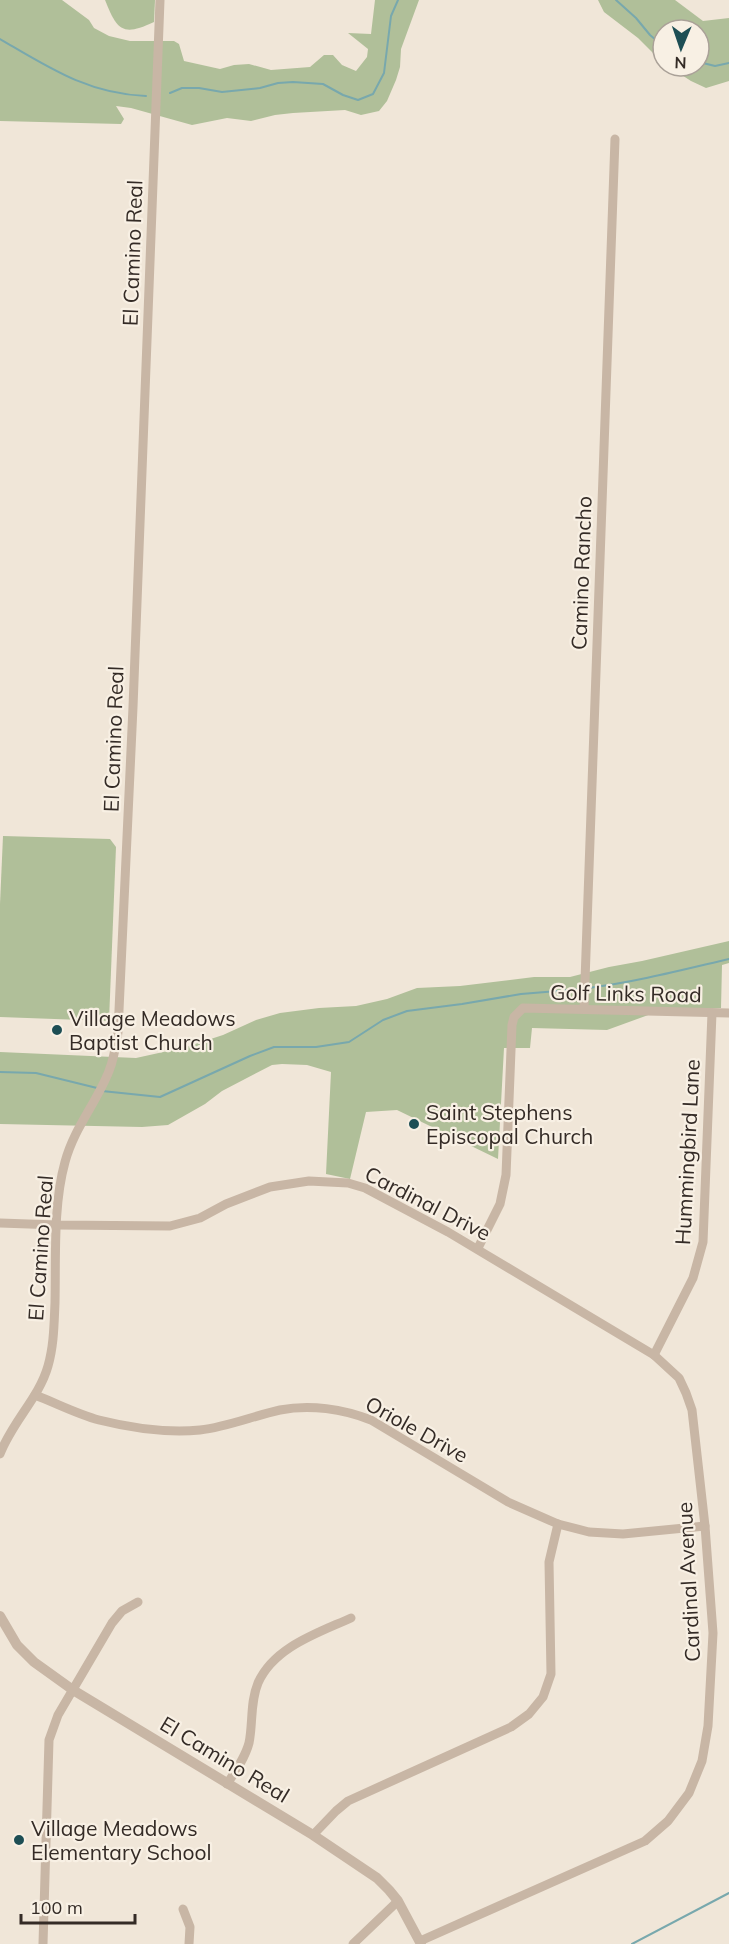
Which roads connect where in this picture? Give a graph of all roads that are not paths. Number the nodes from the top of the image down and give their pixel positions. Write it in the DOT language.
graph roads {
  1 [pos="160,0"];
  2 [pos="615,139"];
  3 [pos="584,1009"];
  4 [pos="712,1013"];
  5 [pos="729,1013"];
  6 [pos="0,1222"];
  7 [pos="57,1226"];
  8 [pos="478,1248"];
  9 [pos="654,1355"];
  10 [pos="35,1395"];
  11 [pos="3,1437"];
  12 [pos="0,1454"];
  13 [pos="558,1524"];
  14 [pos="705,1526"];
  15 [pos="138,1602"];
  16 [pos="0,1616"];
  17 [pos="351,1618"];
  18 [pos="73,1690"];
  19 [pos="227,1784"];
  20 [pos="313,1835"];
  21 [pos="398,1901"];
  22 [pos="183,1909"];
  23 [pos="420,1942"];
  24 [pos="43,1944"];
  25 [pos="189,1944"];
  26 [pos="353,1944"];
  1 -- 7 [label="street, El Camino Real"];
  2 -- 3 [label="street, Camino Rancho"];
  3 -- 4 [label="street, Golf Links Road"];
  3 -- 8 [label="street, Golf Links Road"];
  4 -- 5 [label="street, Golf Links Road"];
  4 -- 9 [label="street, Hummingbird Lane"];
  6 -- 7 [label="street, Cardinal Drive"];
  7 -- 8 [label="street, Cardinal Drive"];
  7 -- 10 [label="street, El Camino Real"];
  8 -- 9 [label="street, Cardinal Drive"];
  9 -- 14 [label="street, Cardinal Avenue"];
  10 -- 11 [label="street, El Camino Real"];
  10 -- 13 [label="street, Oriole Drive"];
  11 -- 12 [label="street, El Camino Real"];
  13 -- 14 [label="street, Oriole Drive"];
  13 -- 20 [label="street"];
  14 -- 23 [label="street, Cardinal Avenue"];
  15 -- 18 [label="street"];
  16 -- 18 [label="street, El Camino Real"];
  17 -- 19 [label="street"];
  18 -- 19 [label="street, El Camino Real"];
  18 -- 24 [label="street"];
  19 -- 20 [label="street, El Camino Real"];
  20 -- 21 [label="street, El Camino Real"];
  21 -- 23 [label="street, El Camino Real"];
  21 -- 26 [label="street"];
  22 -- 25 [label="street"];
}
